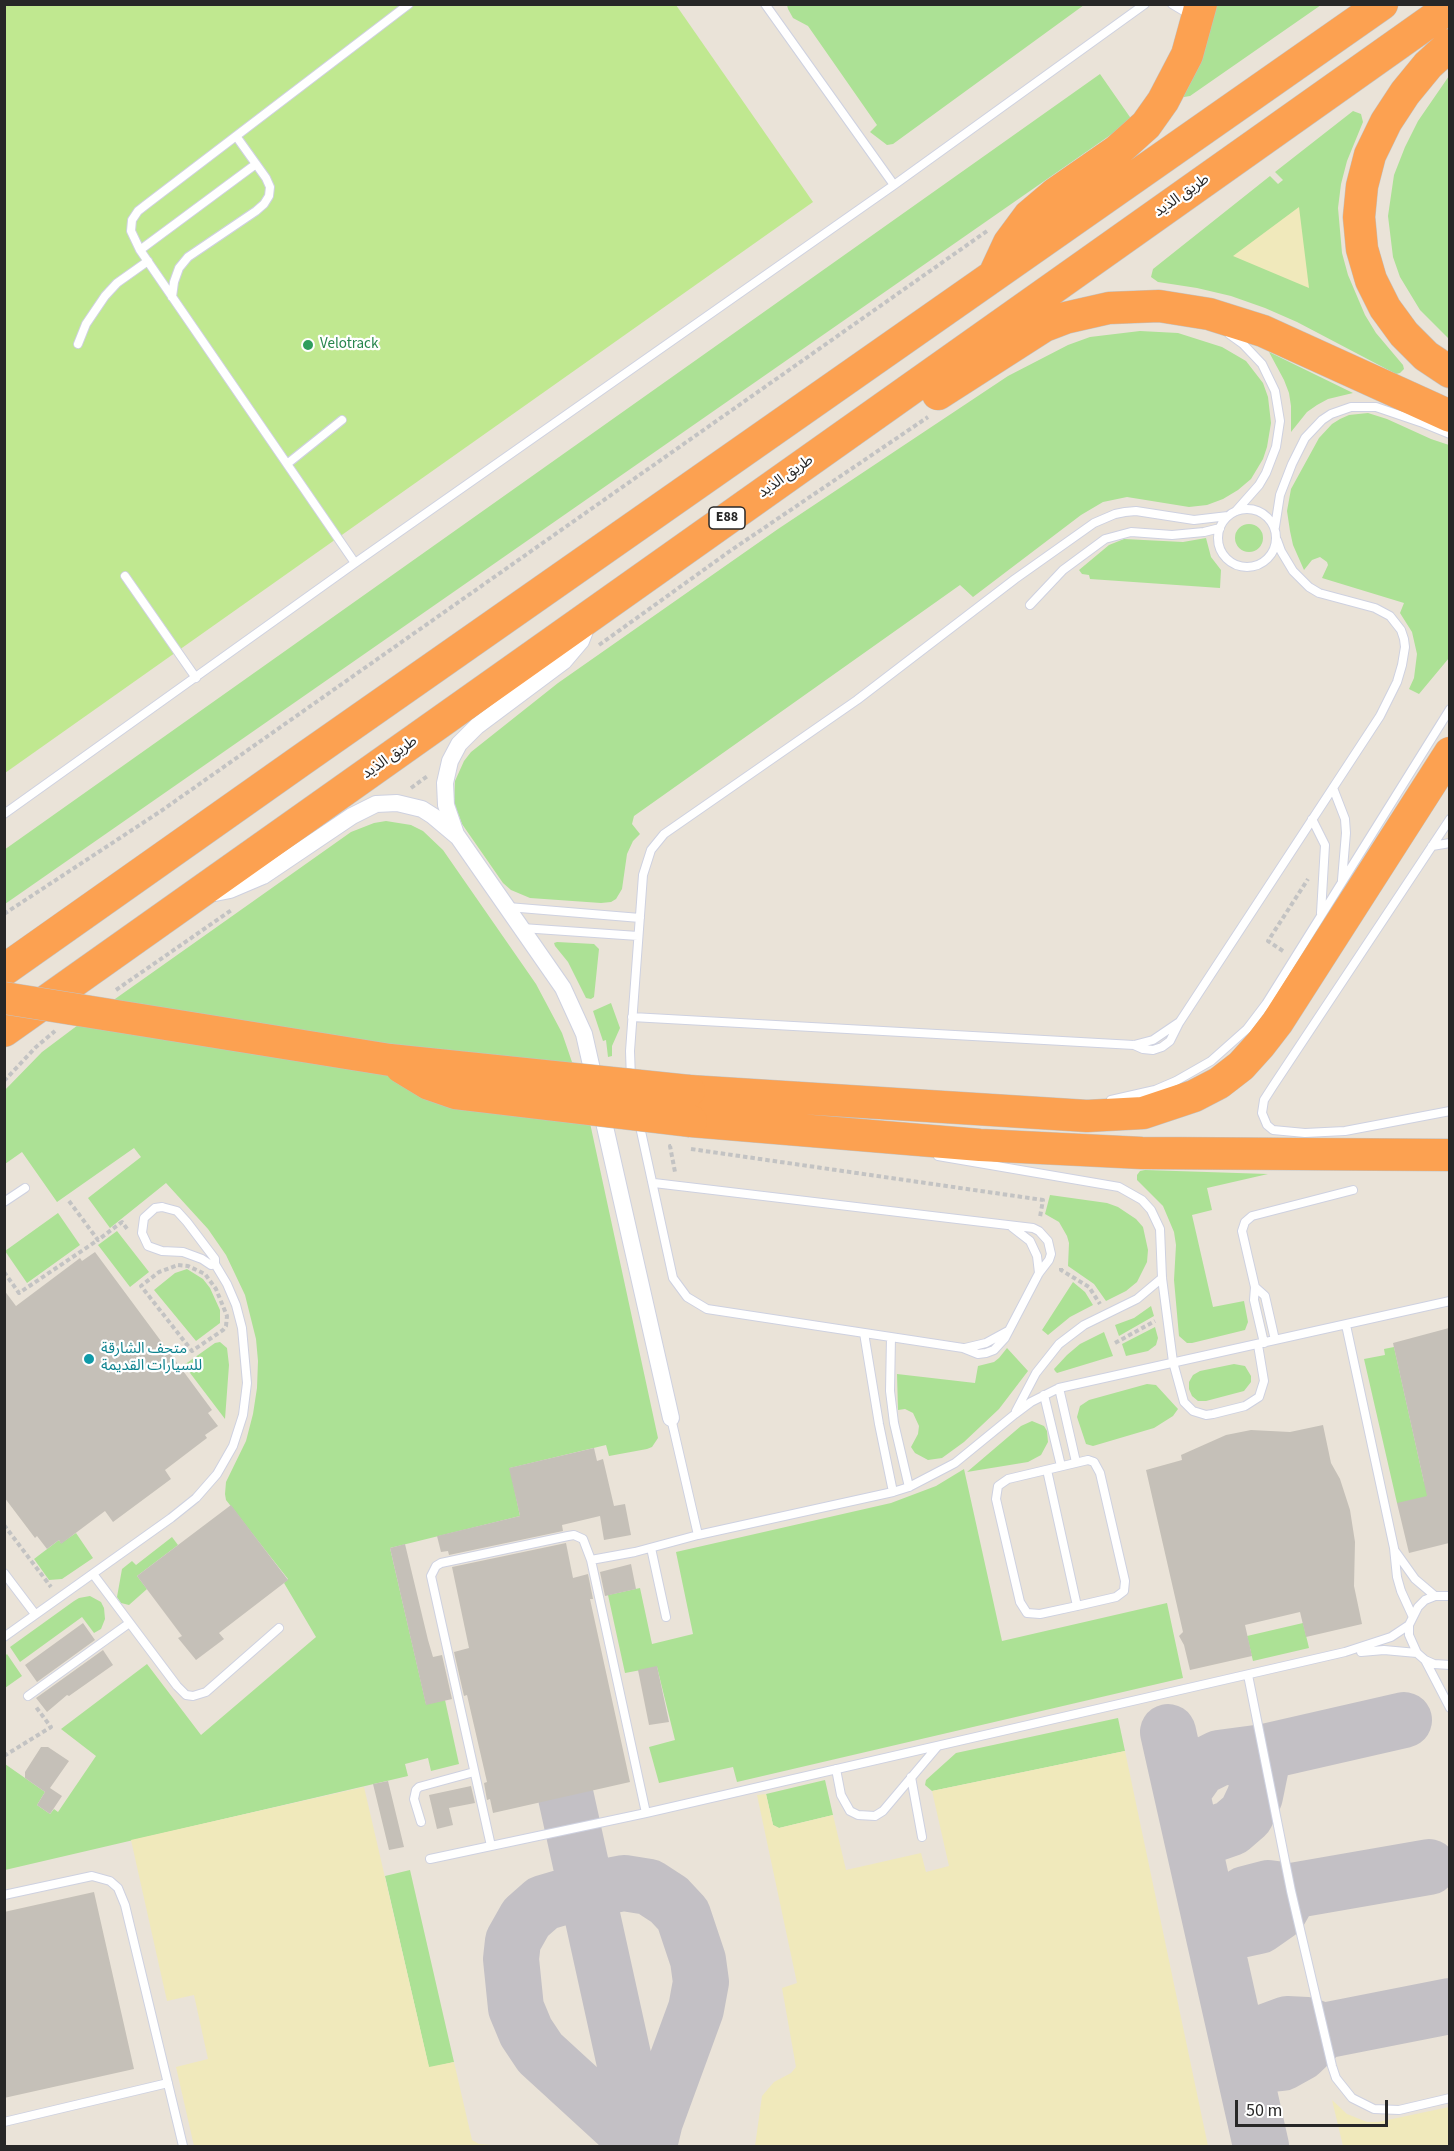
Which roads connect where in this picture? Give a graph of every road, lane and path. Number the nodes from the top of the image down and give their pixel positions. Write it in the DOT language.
graph roads {
  1 [pos="409,4"];
  2 [pos="765,4"];
  3 [pos="1145,4"];
  4 [pos="1172,4"];
  5 [pos="1382,4"];
  6 [pos="1449,7"];
  7 [pos="1200,13"];
  8 [pos="1449,45"];
  9 [pos="236,136"];
  10 [pos="256,164"];
  11 [pos="894,184"];
  12 [pos="989,229"];
  13 [pos="140,250"];
  14 [pos="148,261"];
  15 [pos="995,275"];
  16 [pos="172,297"];
  17 [pos="1184,309"];
  18 [pos="78,344"];
  19 [pos="1449,372"];
  20 [pos="937,411"];
  21 [pos="874,413"];
  22 [pos="1449,416"];
  23 [pos="342,420"];
  24 [pos="1449,434"];
  25 [pos="287,464"];
  26 [pos="1232,513"];
  27 [pos="1275,527"];
  28 [pos="1220,528"];
  29 [pos="1277,540"];
  30 [pos="355,563"];
  31 [pos="125,576"];
  32 [pos="1030,605"];
  33 [pos="590,616"];
  34 [pos="593,650"];
  35 [pos="196,678"];
  36 [pos="1449,710"];
  37 [pos="1449,753"];
  38 [pos="450,761"];
  39 [pos="1333,788"];
  40 [pos="388,803"];
  41 [pos="4,814"];
  42 [pos="1312,819"];
  43 [pos="1449,819"];
  44 [pos="458,837"];
  45 [pos="1449,843"];
  46 [pos="1432,846"];
  47 [pos="1311,875"];
  48 [pos="1341,884"];
  49 [pos="197,896"];
  50 [pos="243,903"];
  51 [pos="507,907"];
  52 [pos="4,914"];
  53 [pos="1321,917"];
  54 [pos="640,918"];
  55 [pos="522,928"];
  56 [pos="638,936"];
  57 [pos="1295,958"];
  58 [pos="8,965"];
  59 [pos="107,996"];
  60 [pos="4,998"];
  61 [pos="632,1017"];
  62 [pos="59,1029"];
  63 [pos="4,1031"];
  64 [pos="4,1081"];
  65 [pos="634,1100"];
  66 [pos="1104,1101"];
  67 [pos="690,1106"];
  68 [pos="636,1110"];
  69 [pos="1449,1110"];
  70 [pos="932,1154"];
  71 [pos="1449,1155"];
  72 [pos="654,1183"];
  73 [pos="677,1186"];
  74 [pos="25,1188"];
  75 [pos="1353,1190"];
  76 [pos="69,1201"];
  77 [pos="4,1202"];
  78 [pos="1048,1221"];
  79 [pos="1010,1226"];
  80 [pos="134,1239"];
  81 [pos="98,1240"];
  82 [pos="1063,1260"];
  83 [pos="153,1264"];
  84 [pos="214,1264"];
  85 [pos="4,1272"];
  86 [pos="159,1272"];
  87 [pos="1039,1273"];
  88 [pos="1162,1278"];
  89 [pos="1255,1287"];
  90 [pos="1449,1301"];
  91 [pos="1106,1315"];
  92 [pos="1166,1315"];
  93 [pos="1346,1325"];
  94 [pos="864,1333"];
  95 [pos="891,1337"];
  96 [pos="1275,1340"];
  97 [pos="1115,1343"];
  98 [pos="1261,1344"];
  99 [pos="1173,1362"];
  100 [pos="1059,1388"];
  101 [pos="1044,1395"];
  102 [pos="1015,1414"];
  103 [pos="671,1418"];
  104 [pos="1076,1462"];
  105 [pos="1061,1466"];
  106 [pos="1047,1470"];
  107 [pos="909,1487"];
  108 [pos="893,1492"];
  109 [pos="4,1525"];
  110 [pos="698,1535"];
  111 [pos="651,1548"];
  112 [pos="1394,1548"];
  113 [pos="591,1560"];
  114 [pos="4,1573"];
  115 [pos="93,1574"];
  116 [pos="1435,1596"];
  117 [pos="1449,1596"];
  118 [pos="60,1598"];
  119 [pos="1077,1606"];
  120 [pos="35,1614"];
  121 [pos="1412,1616"];
  122 [pos="666,1617"];
  123 [pos="128,1624"];
  124 [pos="1409,1625"];
  125 [pos="279,1628"];
  126 [pos="4,1636"];
  127 [pos="1345,1653"];
  128 [pos="1417,1653"];
  129 [pos="1425,1660"];
  130 [pos="1449,1665"];
  131 [pos="1248,1675"];
  132 [pos="28,1696"];
  133 [pos="1449,1708"];
  134 [pos="937,1747"];
  135 [pos="4,1756"];
  136 [pos="836,1769"];
  137 [pos="474,1772"];
  138 [pos="911,1777"];
  139 [pos="646,1813"];
  140 [pos="421,1822"];
  141 [pos="922,1837"];
  142 [pos="491,1846"];
  143 [pos="430,1859"];
  144 [pos="4,1895"];
  145 [pos="168,2083"];
  146 [pos="1449,2098"];
  147 [pos="4,2122"];
  148 [pos="183,2146"];
  1 -- 9 [label="lane"];
  2 -- 11 [label="lane"];
  3 -- 11 [label="lane"];
  4 -- 7 [label="lane"];
  5 -- 15 [label="highway"];
  6 -- 21 [label="highway, طريق الذيد / E88"];
  7 -- 15 [label="highway"];
  8 -- 19 [label="highway"];
  9 -- 10 [label="lane"];
  9 -- 13 [label="lane"];
  10 -- 13 [label="lane"];
  10 -- 16 [label="lane"];
  11 -- 30 [label="lane"];
  12 -- 52 [label="path"];
  13 -- 14 [label="lane"];
  14 -- 16 [label="lane"];
  14 -- 18 [label="lane"];
  15 -- 58 [label="highway"];
  16 -- 25 [label="lane"];
  17 -- 21 [label="highway"];
  17 -- 22 [label="highway"];
  17 -- 26 [label="lane"];
  20 -- 34 [label="path"];
  21 -- 33 [label="highway, طريق الذيد / E88"];
  23 -- 25 [label="lane"];
  24 -- 27 [label="lane"];
  25 -- 30 [label="lane"];
  26 -- 27 [label="lane"];
  26 -- 28 [label="lane"];
  26 -- 54 [label="lane"];
  27 -- 29 [label="lane"];
  28 -- 29 [label="lane"];
  28 -- 32 [label="lane"];
  29 -- 39 [label="lane"];
  30 -- 35 [label="lane"];
  31 -- 35 [label="lane"];
  33 -- 38 [label="street"];
  33 -- 49 [label="highway, طريق الذيد / E88"];
  35 -- 41 [label="lane"];
  36 -- 48 [label="lane"];
  37 -- 67 [label="highway"];
  38 -- 40 [label="path"];
  38 -- 44 [label="street"];
  39 -- 42 [label="lane"];
  39 -- 48 [label="lane"];
  40 -- 44 [label="street"];
  40 -- 49 [label="street"];
  42 -- 53 [label="lane"];
  42 -- 61 [label="lane"];
  43 -- 46 [label="lane"];
  44 -- 51 [label="street"];
  45 -- 46 [label="lane"];
  46 -- 69 [label="lane"];
  47 -- 57 [label="path"];
  48 -- 53 [label="lane"];
  49 -- 63 [label="highway, طريق الذيد / E88"];
  50 -- 59 [label="path"];
  51 -- 54 [label="lane"];
  51 -- 55 [label="street"];
  53 -- 57 [label="lane"];
  54 -- 56 [label="lane"];
  55 -- 56 [label="lane"];
  55 -- 103 [label="street"];
  56 -- 61 [label="lane"];
  57 -- 66 [label="lane"];
  60 -- 67 [label="highway, bridge"];
  61 -- 65 [label="lane"];
  62 -- 64 [label="path"];
  67 -- 71 [label="highway"];
  68 -- 72 [label="lane"];
  70 -- 88 [label="lane"];
  72 -- 73 [label="lane"];
  72 -- 94 [label="lane"];
  73 -- 78 [label="path"];
  73 -- 79 [label="lane"];
  74 -- 77 [label="lane"];
  75 -- 89 [label="lane"];
  76 -- 81 [label="path"];
  79 -- 87 [label="lane"];
  79 -- 87 [label="lane"];
  80 -- 81 [label="path"];
  81 -- 85 [label="path"];
  82 -- 91 [label="path"];
  83 -- 86 [label="path"];
  84 -- 84 [label="lane"];
  84 -- 115 [label="lane"];
  86 -- 86 [label="path"];
  87 -- 95 [label="lane"];
  88 -- 91 [label="lane"];
  88 -- 92 [label="lane"];
  89 -- 96 [label="lane"];
  89 -- 98 [label="lane"];
  90 -- 93 [label="lane"];
  91 -- 102 [label="lane"];
  92 -- 97 [label="path"];
  92 -- 99 [label="lane"];
  93 -- 96 [label="lane"];
  93 -- 112 [label="lane"];
  94 -- 95 [label="lane"];
  94 -- 108 [label="lane"];
  95 -- 107 [label="lane"];
  96 -- 98 [label="lane"];
  98 -- 99 [label="lane"];
  98 -- 99 [label="lane"];
  99 -- 100 [label="lane"];
  100 -- 101 [label="lane"];
  100 -- 104 [label="lane"];
  101 -- 102 [label="lane"];
  101 -- 105 [label="lane"];
  102 -- 107 [label="lane"];
  103 -- 110 [label="lane"];
  104 -- 105 [label="lane"];
  104 -- 119 [label="lane"];
  105 -- 106 [label="lane"];
  106 -- 119 [label="lane"];
  106 -- 119 [label="lane"];
  107 -- 108 [label="lane"];
  108 -- 110 [label="lane"];
  109 -- 118 [label="path"];
  110 -- 111 [label="lane"];
  111 -- 113 [label="lane"];
  111 -- 122 [label="lane"];
  112 -- 116 [label="lane"];
  112 -- 121 [label="lane"];
  113 -- 137 [label="lane"];
  113 -- 139 [label="lane"];
  114 -- 120 [label="lane"];
  115 -- 118 [label="lane"];
  115 -- 123 [label="lane"];
  116 -- 117 [label="lane"];
  116 -- 121 [label="lane"];
  118 -- 120 [label="lane"];
  120 -- 126 [label="lane"];
  121 -- 124 [label="lane"];
  123 -- 125 [label="lane"];
  123 -- 132 [label="lane"];
  124 -- 127 [label="lane"];
  124 -- 128 [label="lane"];
  127 -- 128 [label="lane"];
  127 -- 131 [label="lane"];
  128 -- 129 [label="lane"];
  129 -- 130 [label="lane"];
  129 -- 133 [label="lane"];
  131 -- 134 [label="lane"];
  131 -- 146 [label="lane"];
  132 -- 135 [label="path"];
  134 -- 136 [label="lane"];
  134 -- 138 [label="lane"];
  136 -- 138 [label="lane"];
  136 -- 139 [label="lane"];
  137 -- 140 [label="lane"];
  137 -- 142 [label="lane"];
  138 -- 141 [label="lane"];
  139 -- 142 [label="lane"];
  142 -- 143 [label="lane"];
  144 -- 145 [label="lane"];
  145 -- 147 [label="lane"];
  145 -- 148 [label="lane"];
}
